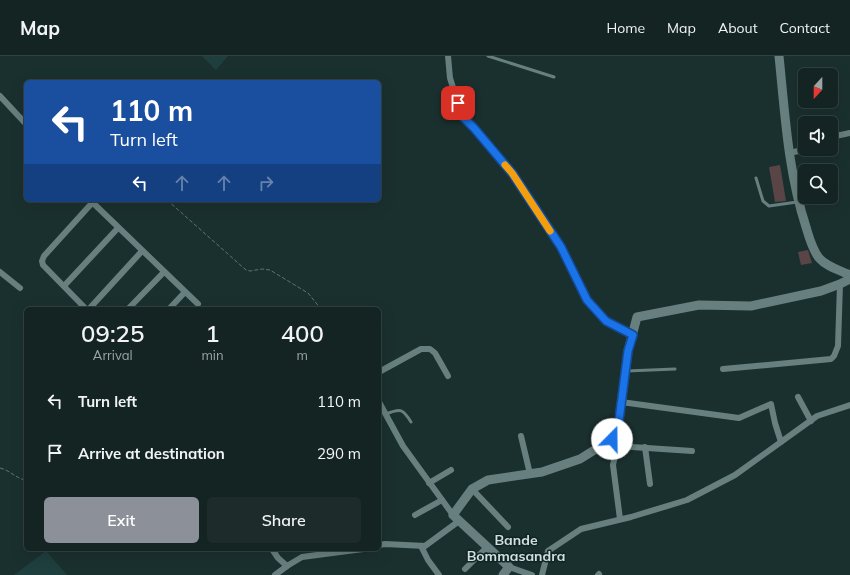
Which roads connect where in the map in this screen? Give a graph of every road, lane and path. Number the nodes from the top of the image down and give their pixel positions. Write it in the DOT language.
graph roads {
  1 [pos="448,56"];
  2 [pos="488,56"];
  3 [pos="780,56"];
  4 [pos="554,77"];
  5 [pos="0,96"];
  6 [pos="24,122"];
  7 [pos="850,133"];
  8 [pos="838,136"];
  9 [pos="798,151"];
  10 [pos="789,153"];
  11 [pos="756,178"];
  12 [pos="90,202"];
  13 [pos="92,202"];
  14 [pos="169,202"];
  15 [pos="798,202"];
  16 [pos="799,204"];
  17 [pos="118,228"];
  18 [pos="142,251"];
  19 [pos="0,272"];
  20 [pos="164,272"];
  21 [pos="850,275"];
  22 [pos="850,279"];
  23 [pos="840,284"];
  24 [pos="64,286"];
  25 [pos="20,288"];
  26 [pos="185,292"];
  27 [pos="198,304"];
  28 [pos="84,307"];
  29 [pos="91,307"];
  30 [pos="130,307"];
  31 [pos="171,307"];
  32 [pos="319,307"];
  33 [pos="633,335"];
  34 [pos="675,369"];
  35 [pos="723,369"];
  36 [pos="381,371"];
  37 [pos="626,371"];
  38 [pos="448,376"];
  39 [pos="798,397"];
  40 [pos="621,402"];
  41 [pos="381,405"];
  42 [pos="850,405"];
  43 [pos="386,414"];
  44 [pos="811,421"];
  45 [pos="411,422"];
  46 [pos="521,436"];
  47 [pos="614,442"];
  48 [pos="781,442"];
  49 [pos="645,447"];
  50 [pos="692,451"];
  51 [pos="0,468"];
  52 [pos="451,470"];
  53 [pos="530,474"];
  54 [pos="24,480"];
  55 [pos="429,482"];
  56 [pos="650,484"];
  57 [pos="472,488"];
  58 [pos="442,500"];
  59 [pos="415,515"];
  60 [pos="456,518"];
  61 [pos="620,519"];
  62 [pos="508,527"];
  63 [pos="381,545"];
  64 [pos="421,546"];
  65 [pos="487,547"];
  66 [pos="273,551"];
  67 [pos="345,551"];
  68 [pos="287,566"];
  69 [pos="465,569"];
  70 [pos="506,571"];
  71 [pos="275,575"];
  72 [pos="439,575"];
  73 [pos="532,575"];
  74 [pos="542,575"];
  1 -- 33 [label="street"];
  2 -- 4 [label="lane"];
  3 -- 10 [label="street"];
  5 -- 6 [label="street"];
  7 -- 8 [label="street"];
  9 -- 10 [label="street"];
  10 -- 15 [label="street"];
  11 -- 15 [label="lane"];
  12 -- 24 [label="street"];
  13 -- 17 [label="street"];
  14 -- 32 [label="path"];
  16 -- 21 [label="street"];
  17 -- 18 [label="street"];
  17 -- 24 [label="street"];
  18 -- 20 [label="street"];
  18 -- 29 [label="street"];
  19 -- 25 [label="street"];
  20 -- 26 [label="street"];
  20 -- 30 [label="street"];
  22 -- 23 [label="street"];
  23 -- 33 [label="street"];
  23 -- 35 [label="street"];
  24 -- 28 [label="street"];
  26 -- 27 [label="street"];
  26 -- 31 [label="street"];
  33 -- 37 [label="street"];
  34 -- 37 [label="lane"];
  36 -- 38 [label="street"];
  37 -- 40 [label="street"];
  39 -- 44 [label="street"];
  40 -- 47 [label="street"];
  40 -- 48 [label="street"];
  41 -- 43 [label="street"];
  42 -- 44 [label="street"];
  43 -- 45 [label="lane"];
  43 -- 55 [label="street"];
  44 -- 48 [label="street"];
  46 -- 53 [label="street"];
  47 -- 49 [label="street"];
  47 -- 53 [label="street"];
  47 -- 61 [label="street"];
  48 -- 61 [label="street"];
  49 -- 50 [label="street"];
  49 -- 56 [label="street"];
  51 -- 54 [label="path"];
  52 -- 55 [label="street"];
  53 -- 57 [label="street"];
  55 -- 58 [label="street"];
  57 -- 60 [label="street"];
  57 -- 62 [label="street"];
  58 -- 59 [label="street"];
  58 -- 60 [label="street"];
  60 -- 64 [label="street"];
  60 -- 65 [label="street"];
  61 -- 74 [label="street"];
  63 -- 64 [label="street"];
  64 -- 72 [label="street"];
  65 -- 69 [label="street"];
  65 -- 70 [label="street"];
  66 -- 68 [label="street"];
  67 -- 68 [label="street"];
  68 -- 71 [label="street"];
  70 -- 73 [label="street"];
}
